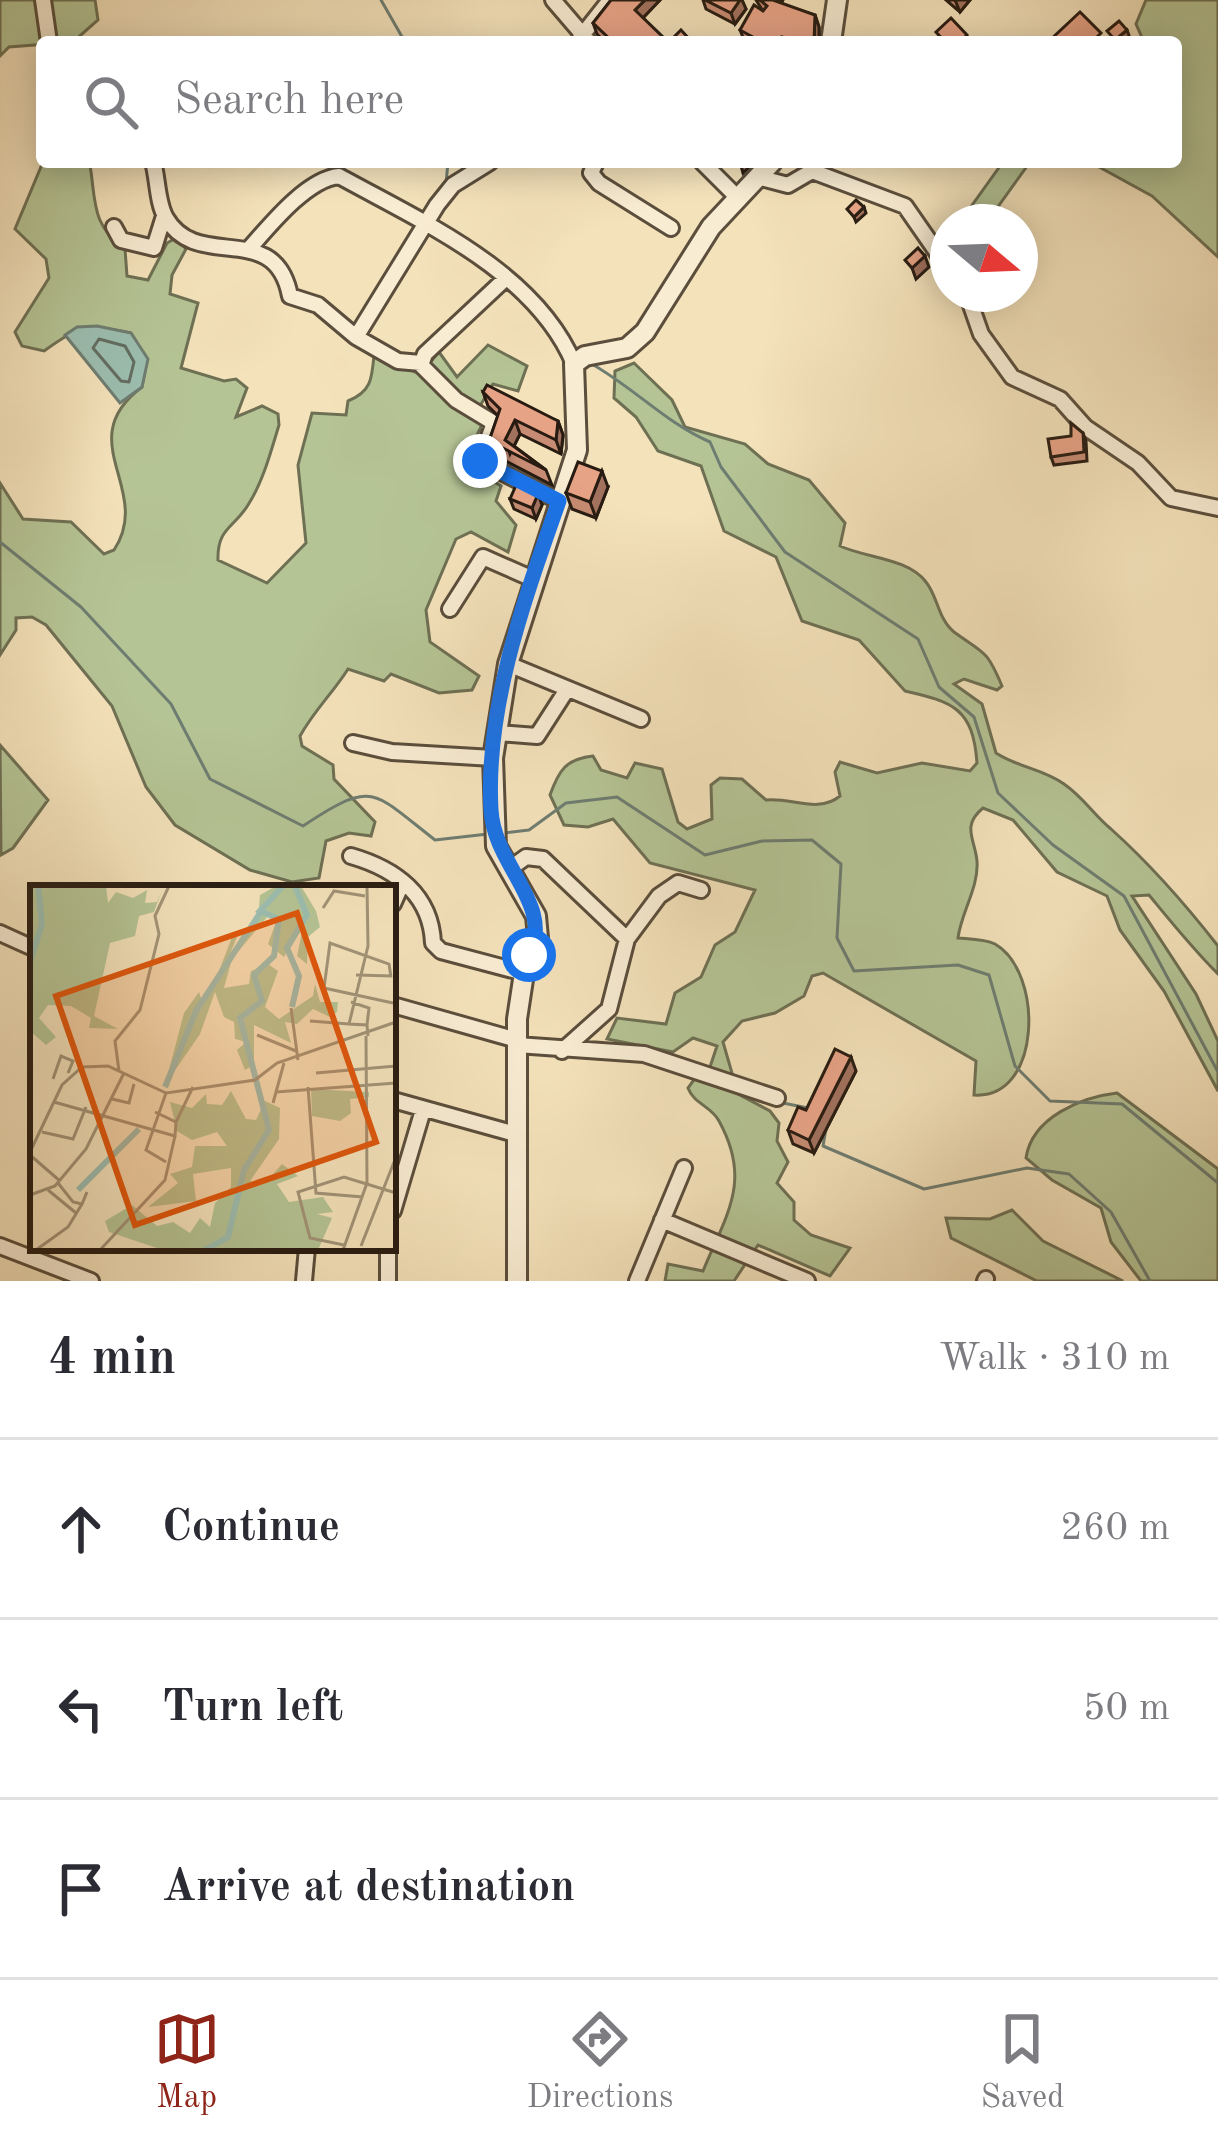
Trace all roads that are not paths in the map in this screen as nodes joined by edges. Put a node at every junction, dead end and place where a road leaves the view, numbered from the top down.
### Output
1 (44, 0) edge
2 (553, 0) edge
3 (610, 0) edge
4 (838, 0) edge
5 (48, 36) edge
6 (580, 36) edge
7 (586, 36) edge
8 (832, 36) edge
9 (155, 168) edge
10 (480, 168) edge
11 (593, 168) edge
12 (708, 168) edge
13 (766, 168) edge
14 (758, 177) junction
15 (737, 197) junction
16 (164, 216) junction
17 (427, 222) junction
18 (113, 227) dead end
19 (670, 228) dead end
20 (930, 243) edge
21 (252, 245) junction
22 (504, 280) junction
23 (973, 312) edge
24 (356, 337) junction
25 (578, 361) junction
26 (421, 363) junction
27 (559, 501) junction
28 (1218, 508) edge
29 (533, 579) junction
30 (450, 609) dead end
31 (508, 664) junction
32 (566, 691) junction
33 (640, 719) dead end
34 (497, 734) junction
35 (353, 743) dead end
36 (493, 758) junction
37 (351, 856) dead end
38 (508, 870) junction
39 (401, 886) junction
40 (701, 890) dead end
41 (396, 897) edge
42 (0, 933) edge
43 (626, 939) junction
44 (30, 946) edge
45 (524, 973) junction
46 (396, 1006) edge
47 (517, 1043) junction
48 (562, 1051) junction
49 (777, 1098) dead end
50 (396, 1101) edge
51 (424, 1110) junction
52 (519, 1135) junction
53 (684, 1168) dead end
54 (396, 1201) edge
55 (662, 1220) junction
56 (0, 1246) edge
57 (307, 1251) edge
58 (91, 1281) edge
59 (304, 1281) edge
60 (517, 1281) edge
61 (637, 1281) edge
62 (807, 1281) edge

1 - 5 street
2 - 6 street
3 - 7 street
4 - 8 street
9 - 16 street
10 - 17 street
11 - 19 street
12 - 15 street
13 - 14 street
14 - 15 street
14 - 20 street
15 - 25 street
16 - 18 street
16 - 21 street
17 - 21 street
17 - 22 street
17 - 24 street
21 - 24 street
22 - 25 street
22 - 26 street
23 - 28 street
24 - 26 street
25 - 27 street
26 - 27 street
27 - 29 street
29 - 30 street
29 - 31 street
31 - 32 street
31 - 34 street
32 - 33 street
32 - 34 street
34 - 36 street
35 - 36 street
36 - 38 street
37 - 39 street
38 - 43 street
38 - 45 street
39 - 41 street
39 - 45 street
40 - 43 street
42 - 44 street
43 - 48 street
45 - 47 street
46 - 47 street
47 - 48 street
47 - 52 street
48 - 49 street
50 - 51 street
51 - 52 street
51 - 54 street
52 - 60 street
53 - 55 street
55 - 61 street
55 - 62 street
56 - 58 street
57 - 59 street

